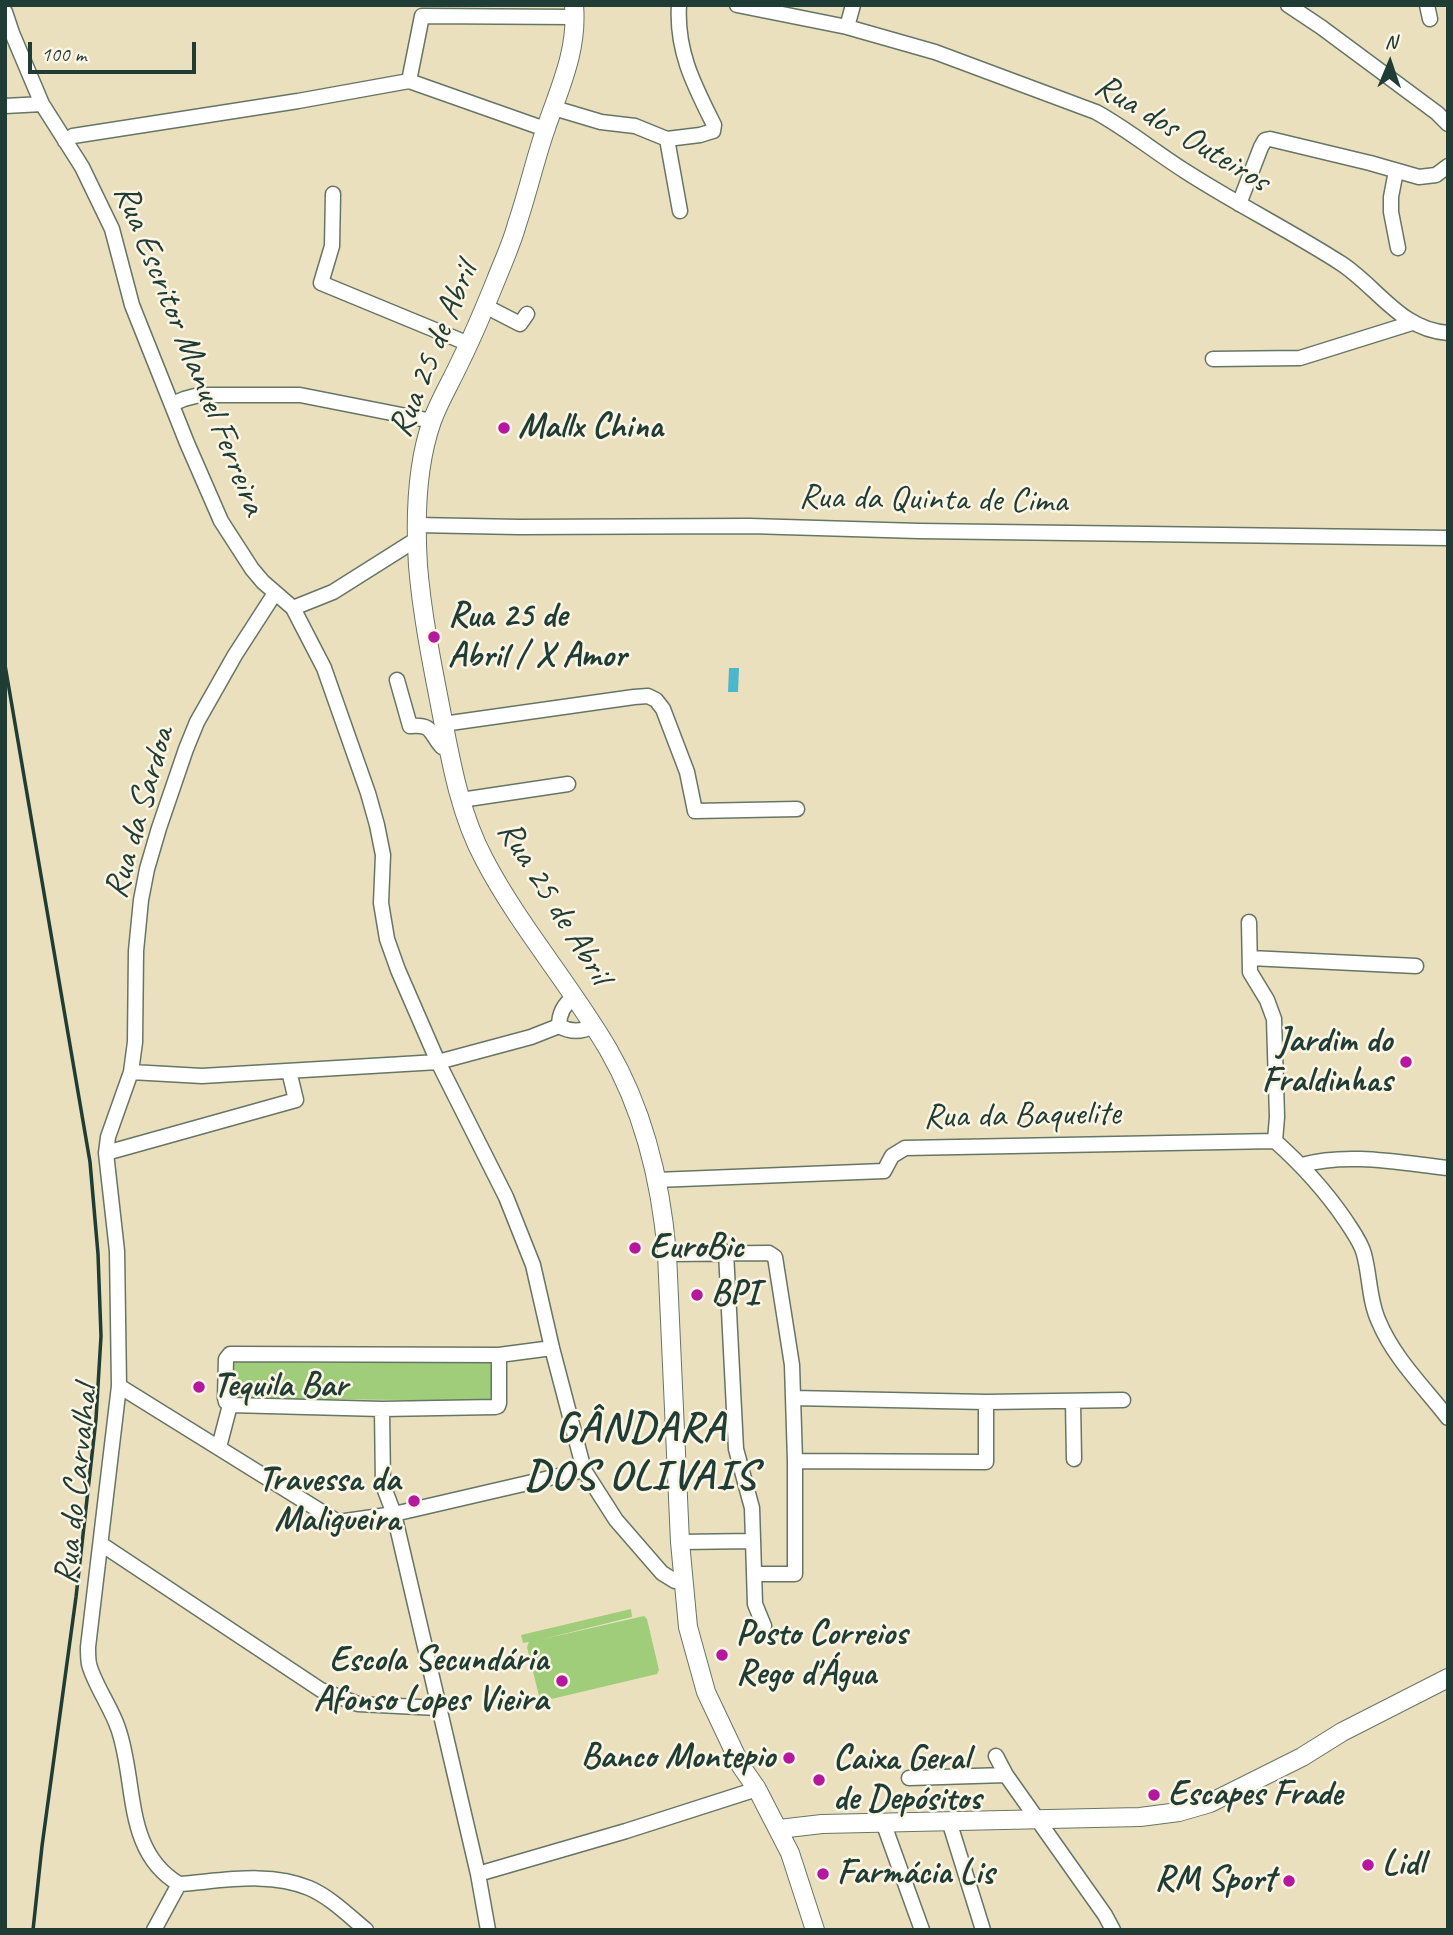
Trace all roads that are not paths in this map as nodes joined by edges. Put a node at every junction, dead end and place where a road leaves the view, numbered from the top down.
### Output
1 (680, 5) edge
2 (737, 5) edge
3 (853, 5) edge
4 (1288, 5) edge
5 (574, 11) edge
6 (5, 12) edge
7 (847, 27) junction
8 (409, 81) junction
9 (43, 104) junction
10 (5, 106) edge
11 (554, 108) junction
12 (1448, 124) edge
13 (545, 129) junction
14 (667, 139) junction
15 (65, 141) junction
16 (1448, 166) edge
17 (1396, 171) junction
18 (334, 194) dead end
19 (1239, 204) junction
20 (680, 211) dead end
21 (1398, 248) dead end
22 (485, 306) junction
23 (527, 314) dead end
24 (1412, 323) junction
25 (1448, 333) edge
26 (469, 344) junction
27 (1213, 359) dead end
28 (172, 404) junction
29 (432, 421) junction
30 (417, 532) junction
31 (1448, 538) edge
32 (275, 593) junction
33 (293, 608) junction
34 (397, 680) dead end
35 (443, 724) junction
36 (449, 748) junction
37 (568, 784) dead end
38 (461, 800) junction
39 (797, 809) dead end
40 (1249, 922) dead end
41 (1250, 958) junction
42 (1416, 966) dead end
43 (574, 997) junction
44 (559, 1026) junction
45 (593, 1026) junction
46 (438, 1062) junction
47 (289, 1071) junction
48 (131, 1072) junction
49 (1275, 1141) junction
50 (106, 1153) junction
51 (1302, 1165) junction
52 (1448, 1168) edge
53 (656, 1180) junction
54 (726, 1252) junction
55 (667, 1254) junction
56 (552, 1348) junction
57 (499, 1355) junction
58 (119, 1386) junction
59 (793, 1398) junction
60 (1123, 1401) dead end
61 (986, 1402) junction
62 (1073, 1402) junction
63 (230, 1405) junction
64 (382, 1409) junction
65 (1448, 1418) edge
66 (219, 1447) junction
67 (1074, 1459) dead end
68 (795, 1461) junction
69 (584, 1470) junction
70 (394, 1514) junction
71 (753, 1541) junction
72 (680, 1542) junction
73 (101, 1544) junction
74 (754, 1574) junction
75 (683, 1581) junction
76 (764, 1626) dead end
77 (1448, 1678) edge
78 (438, 1708) junction
79 (996, 1756) dead end
80 (1006, 1775) junction
81 (909, 1777) dead end
82 (757, 1789) junction
83 (1037, 1819) junction
84 (949, 1821) junction
85 (883, 1822) junction
86 (779, 1829) junction
87 (478, 1874) junction
88 (179, 1884) junction
89 (154, 1930) edge
90 (366, 1930) edge
91 (488, 1930) edge
92 (814, 1930) edge
93 (922, 1930) edge
94 (983, 1930) edge
95 (1113, 1930) edge

1 - 14 street
2 - 7 street, Rua dos Outeiros
3 - 7 street
4 - 12 street
5 - 8 street
5 - 11 main road, Rua 25 de Abril
6 - 9 street, Rua Escritor Manuel Ferreira
7 - 19 street, Rua dos Outeiros
8 - 13 street
8 - 15 street
9 - 10 street
9 - 15 street, Rua Escritor Manuel Ferreira
11 - 13 main road, Rua 25 de Abril
11 - 14 street
13 - 22 main road, Rua 25 de Abril
14 - 20 street
15 - 28 street, Rua Escritor Manuel Ferreira
16 - 17 street
17 - 19 street
17 - 21 street
18 - 26 street
19 - 24 street, Rua dos Outeiros
22 - 23 street
22 - 26 main road, Rua 25 de Abril
24 - 25 street, Rua dos Outeiros
24 - 27 street
26 - 29 main road, Rua 25 de Abril
28 - 29 street
28 - 32 street, Rua Escritor Manuel Ferreira
29 - 30 main road, Rua 25 de Abril
30 - 31 street, Rua da Quinta de Cima
30 - 33 street
30 - 35 main road, Rua 25 de Abril
32 - 33 street, Rua Escritor Manuel Ferreira
32 - 48 street, Rua da Sardoa
33 - 46 street
34 - 36 street
35 - 36 main road, Rua 25 de Abril
35 - 39 street
36 - 38 main road, Rua 25 de Abril
37 - 38 street
38 - 43 main road, Rua 25 de Abril
40 - 41 street
41 - 42 street
41 - 49 street
43 - 44 street
43 - 45 main road, Rua 25 de Abril
44 - 45 street
44 - 46 street
45 - 53 main road, Rua 25 de Abril
46 - 47 street
46 - 56 street
47 - 48 street
47 - 50 street
48 - 50 street, Rua do Carvalhal
49 - 51 street
49 - 53 street, Rua da Baquelite
50 - 58 street, Rua do Carvalhal
51 - 52 street
51 - 65 street
53 - 55 main road, Rua 25 de Abril
54 - 55 street
54 - 59 street
54 - 71 street
55 - 72 main road, Rua 25 de Abril
56 - 57 street
56 - 69 street
57 - 63 street
57 - 64 street
58 - 66 street
58 - 73 street, Rua do Carvalhal
59 - 61 street
59 - 68 street
60 - 62 street
61 - 62 street
61 - 68 street
62 - 67 street
63 - 64 street
63 - 66 street
64 - 70 street
66 - 70 street
68 - 74 street
69 - 70 street
69 - 75 street
70 - 78 street
71 - 72 street
71 - 74 street
72 - 75 main road, Rua 25 de Abril
73 - 78 street
73 - 88 street, Rua do Carvalhal
74 - 76 street
75 - 82 main road, Rua 25 de Abril
77 - 83 main road
78 - 87 street
79 - 80 street
80 - 81 street
80 - 83 street
82 - 86 main road, Rua 25 de Abril
82 - 87 street
83 - 84 main road
83 - 95 street
84 - 85 main road
84 - 94 street
85 - 86 main road
85 - 93 street
86 - 92 main road, Rua 25 de Abril
87 - 91 street
88 - 89 street
88 - 90 street

